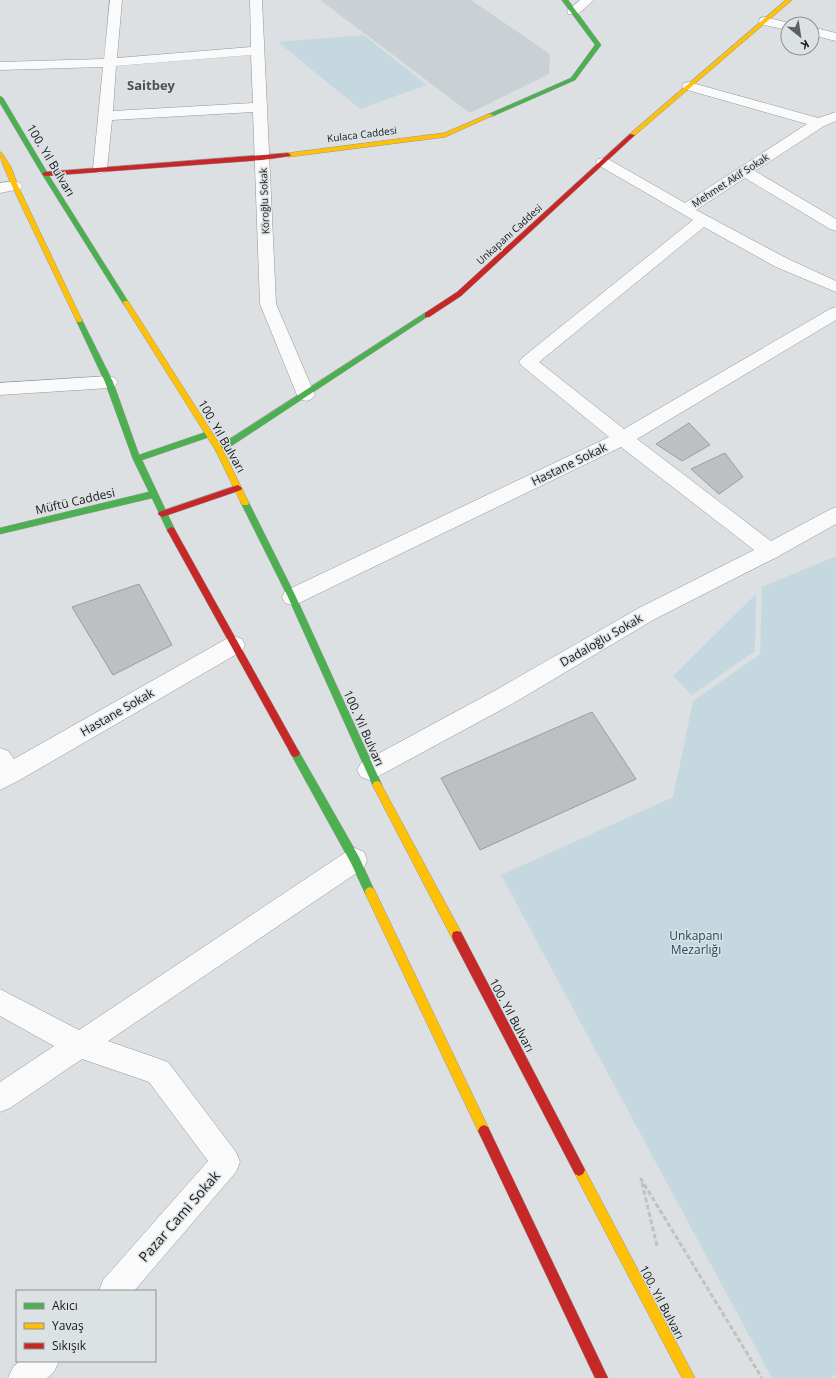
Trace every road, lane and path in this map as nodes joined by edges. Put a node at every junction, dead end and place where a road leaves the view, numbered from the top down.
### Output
1 (116, 0) edge
2 (256, 0) edge
3 (565, 0) edge
4 (588, 0) edge
5 (789, 0) edge
6 (574, 11) junction
7 (765, 21) junction
8 (780, 24) edge
9 (820, 33) edge
10 (836, 37) edge
11 (258, 50) junction
12 (110, 62) junction
13 (0, 66) edge
14 (689, 86) junction
15 (0, 98) edge
16 (260, 106) junction
17 (105, 116) junction
18 (836, 116) edge
19 (819, 123) junction
20 (0, 154) edge
21 (262, 158) junction
22 (603, 162) junction
23 (4, 167) edge
24 (100, 169) junction
25 (744, 171) junction
26 (45, 174) junction
27 (15, 186) junction
28 (0, 188) edge
29 (685, 210) junction
30 (703, 220) junction
31 (836, 226) edge
32 (836, 287) edge
33 (836, 313) edge
34 (109, 382) junction
35 (0, 389) edge
36 (306, 395) junction
37 (208, 434) junction
38 (623, 438) junction
39 (219, 450) junction
40 (137, 459) junction
41 (238, 488) junction
42 (155, 494) junction
43 (162, 514) junction
44 (836, 515) edge
45 (0, 531) edge
46 (770, 552) junction
47 (292, 597) junction
48 (234, 645) junction
49 (3, 770) edge
50 (370, 770) junction
51 (355, 860) junction
52 (0, 1002) edge
53 (80, 1045) junction
54 (0, 1098) edge
55 (658, 1248) dead end
56 (115, 1290) edge
57 (42, 1362) edge
58 (24, 1378) edge
59 (602, 1378) edge
60 (689, 1378) edge
61 (762, 1378) edge

1 - 12 street
2 - 11 street, Köroğlu Sokak
3 - 6 main road, Kulaca Caddesi
4 - 6 street
5 - 7 main road, Unkapanı Caddesi
6 - 21 main road, Kulaca Caddesi
7 - 8 street
7 - 14 main road, Unkapanı Caddesi
9 - 10 street
11 - 12 street
11 - 16 street, Köroğlu Sokak
12 - 13 street
12 - 17 street
14 - 19 street
14 - 22 main road, Unkapanı Caddesi
15 - 26 main road, 100. Yıl Bulvarı
16 - 17 street
16 - 21 street, Köroğlu Sokak
17 - 24 street
18 - 19 street, Mehmet Akif Sokak
19 - 25 street, Mehmet Akif Sokak
20 - 23 main road
21 - 24 main road, Kulaca Caddesi
21 - 36 street, Köroğlu Sokak
22 - 29 street, Mehmet Akif Sokak
22 - 36 main road, Unkapanı Caddesi
23 - 27 main road
24 - 26 main road, Kulaca Caddesi
25 - 29 street, Mehmet Akif Sokak
25 - 31 street
26 - 37 main road, 100. Yıl Bulvarı
27 - 28 street
27 - 34 main road
29 - 30 street
30 - 32 street
30 - 38 street
33 - 38 street, Hastane Sokak
34 - 35 street
34 - 40 main road
36 - 39 main road, Unkapanı Caddesi
37 - 39 main road, 100. Yıl Bulvarı
37 - 40 main road
38 - 46 street
38 - 47 street, Hastane Sokak
39 - 41 main road, 100. Yıl Bulvarı
40 - 42 main road
41 - 43 main road
41 - 47 main road, 100. Yıl Bulvarı
42 - 43 main road
42 - 45 main road, Müftü Caddesi
43 - 48 main road
44 - 46 street, Dadaloğlu Sokak
46 - 50 street, Dadaloğlu Sokak
47 - 50 main road, 100. Yıl Bulvarı
48 - 49 street, Hastane Sokak
48 - 51 main road
50 - 60 main road, 100. Yıl Bulvarı
51 - 53 street
51 - 59 main road
52 - 53 street
53 - 54 street
53 - 56 street, Pazar Cami Sokak
55 - 61 path
57 - 58 street

